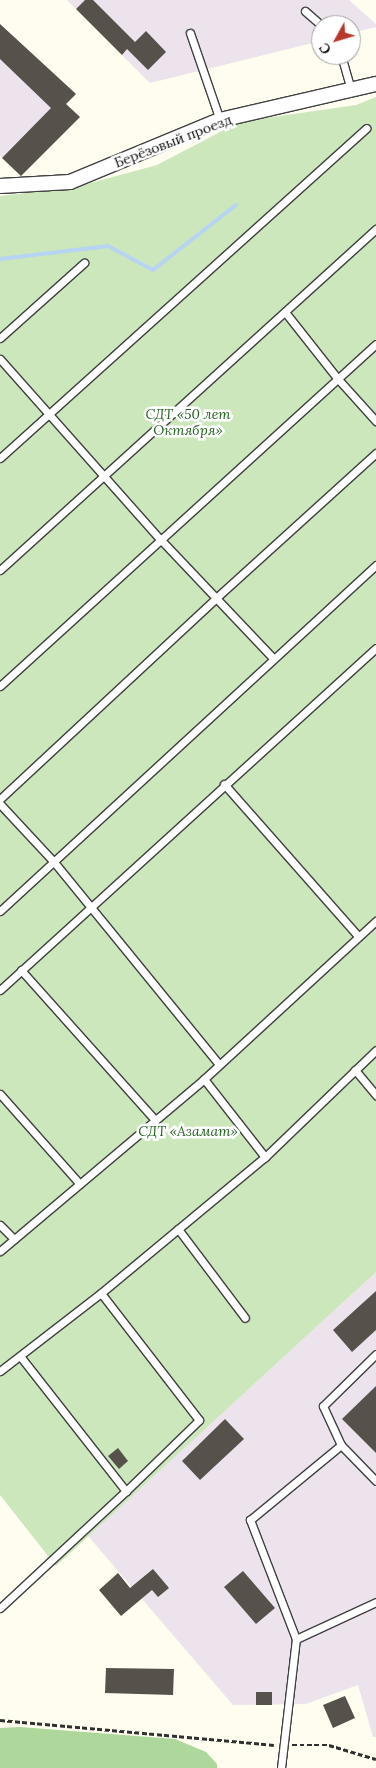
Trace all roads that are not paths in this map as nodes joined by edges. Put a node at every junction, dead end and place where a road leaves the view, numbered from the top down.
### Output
1 (305, 12) dead end
2 (311, 17) edge
3 (190, 33) dead end
4 (344, 65) edge
5 (376, 84) edge
6 (351, 92) junction
7 (220, 120) junction
8 (366, 128) dead end
9 (2, 184) edge
10 (376, 229) edge
11 (84, 263) dead end
12 (285, 312) junction
13 (0, 338) edge
14 (376, 344) edge
15 (0, 359) edge
16 (338, 378) junction
17 (48, 415) junction
18 (376, 421) edge
19 (376, 453) edge
20 (0, 458) edge
21 (105, 476) junction
22 (160, 538) junction
23 (376, 565) edge
24 (0, 570) edge
25 (216, 598) junction
26 (376, 648) edge
27 (273, 658) junction
28 (0, 686) edge
29 (224, 784) junction
30 (0, 799) edge
31 (0, 804) edge
32 (54, 862) junction
33 (90, 908) junction
34 (0, 911) edge
35 (376, 921) edge
36 (358, 936) junction
37 (21, 970) junction
38 (0, 990) edge
39 (376, 1050) edge
40 (219, 1064) junction
41 (355, 1070) junction
42 (204, 1079) junction
43 (0, 1094) edge
44 (376, 1095) edge
45 (155, 1120) junction
46 (265, 1157) junction
47 (80, 1184) junction
48 (0, 1225) edge
49 (178, 1229) junction
50 (14, 1240) junction
51 (0, 1252) edge
52 (101, 1294) junction
53 (245, 1318) dead end
54 (376, 1354) edge
55 (20, 1356) junction
56 (0, 1372) edge
57 (341, 1445) junction
58 (376, 1481) edge
59 (126, 1491) junction
60 (376, 1602) edge
61 (0, 1608) edge
62 (296, 1639) junction
63 (281, 1768) edge

1 - 2 lane
3 - 7 lane
4 - 6 lane
5 - 6 street, Берёзовый проезд
6 - 7 street, Берёзовый проезд
7 - 9 street, Берёзовый проезд
8 - 17 lane
10 - 12 lane
11 - 13 lane
12 - 16 lane
12 - 21 lane
14 - 16 lane
15 - 17 lane
16 - 18 lane
16 - 22 lane
17 - 20 lane
17 - 21 lane
19 - 25 lane
21 - 22 lane
21 - 24 lane
22 - 25 lane
22 - 28 lane
23 - 27 lane
25 - 27 lane
25 - 30 lane
26 - 29 lane
27 - 32 lane
29 - 33 lane
29 - 36 lane
31 - 32 lane
32 - 33 lane
32 - 34 lane
33 - 37 lane
33 - 40 lane
35 - 36 lane
36 - 40 lane
37 - 38 lane
37 - 45 lane
39 - 41 lane
40 - 42 lane
41 - 44 lane
41 - 46 lane
42 - 45 lane
42 - 46 lane
43 - 47 lane
45 - 47 lane
46 - 49 lane
47 - 50 lane
48 - 50 lane
49 - 52 lane
49 - 53 lane
50 - 51 lane
52 - 55 lane
52 - 59 lane
54 - 57 lane
55 - 56 lane
55 - 59 lane
57 - 58 lane
57 - 62 lane
59 - 61 lane
60 - 62 lane
62 - 63 lane

